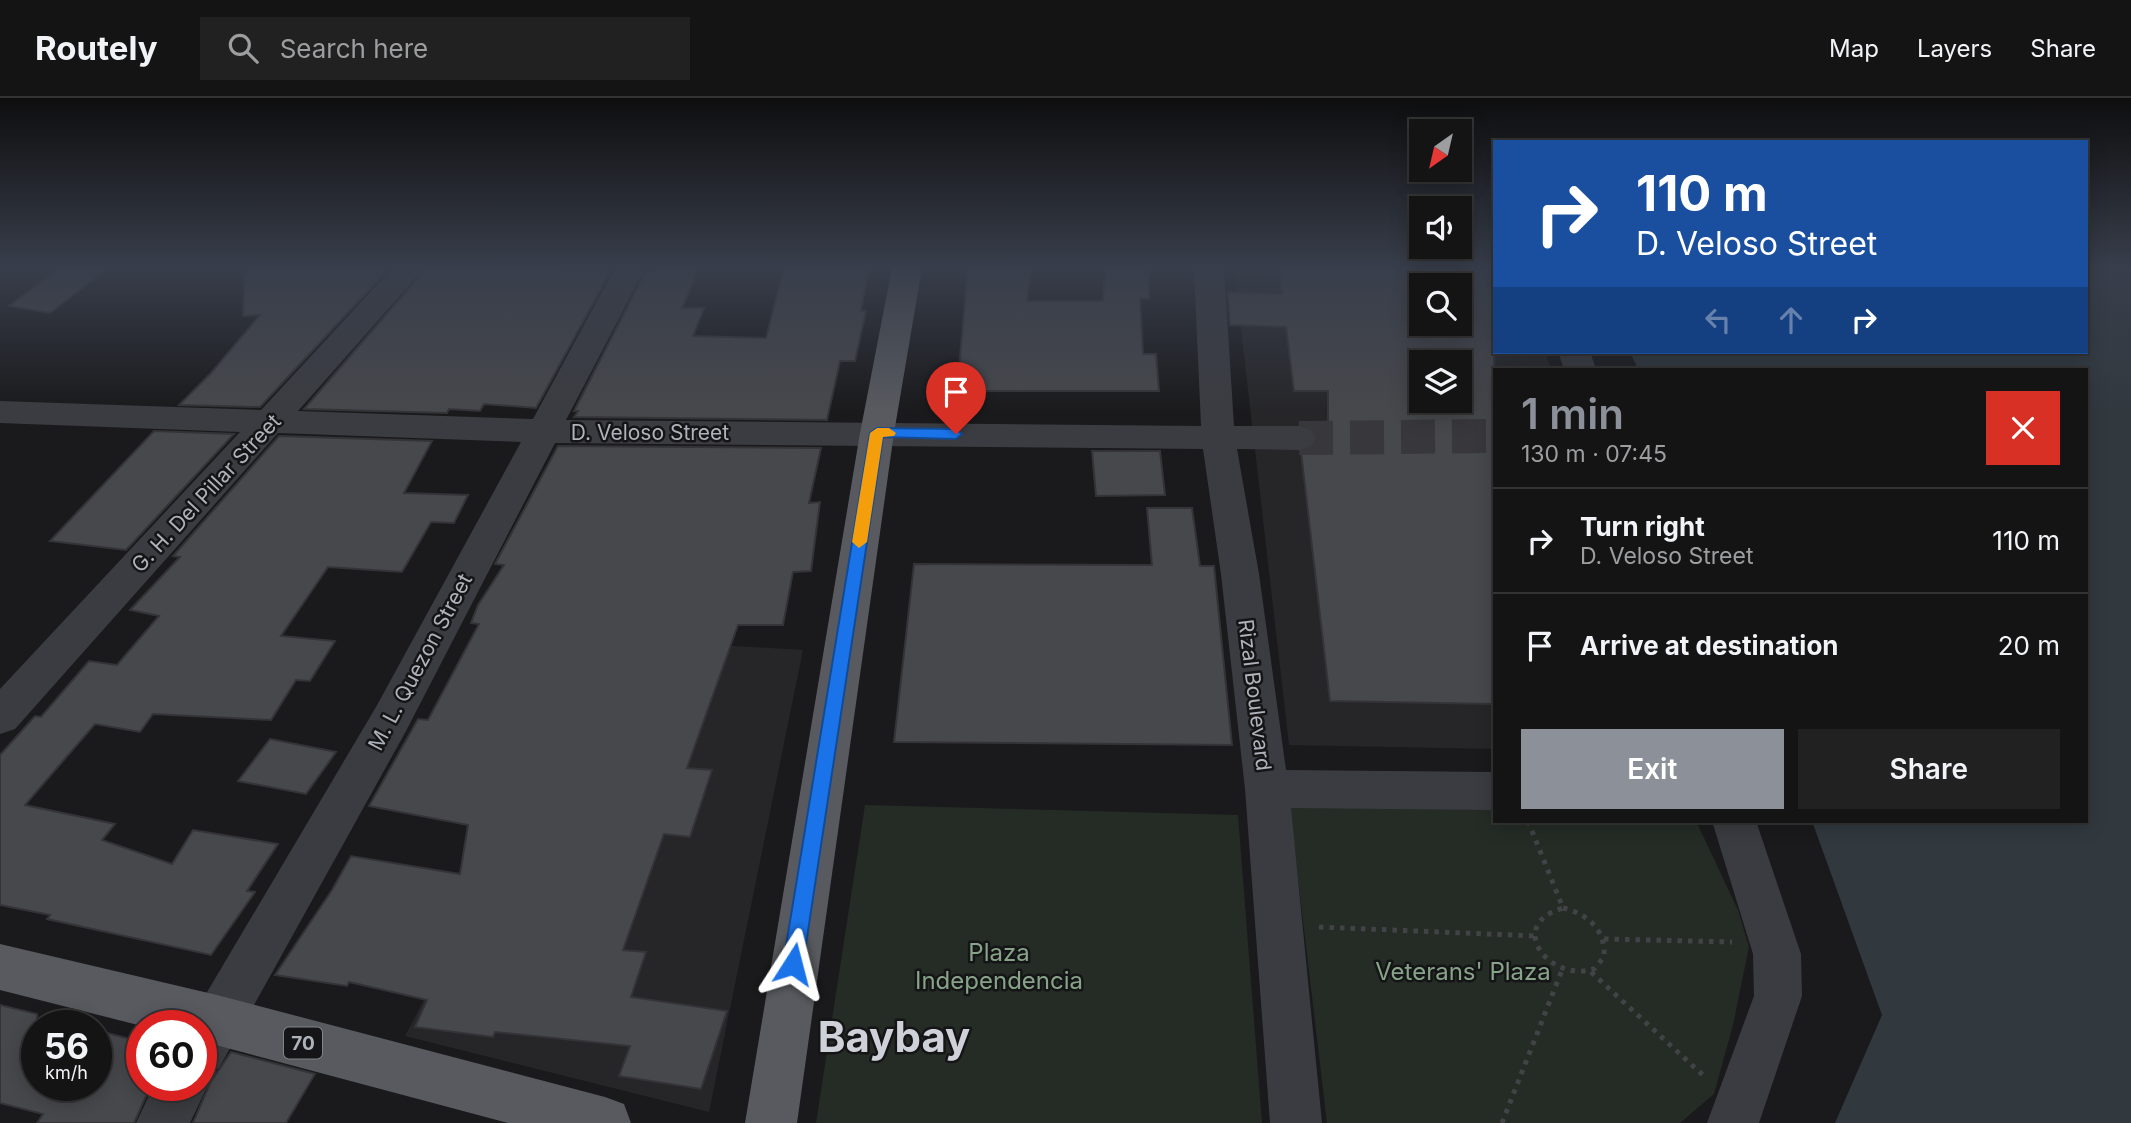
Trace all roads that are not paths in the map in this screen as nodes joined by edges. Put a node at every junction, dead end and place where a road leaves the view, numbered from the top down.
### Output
1 (366, 316) edge
2 (604, 316) edge
3 (898, 316) edge
4 (1212, 316) edge
5 (0, 412) edge
6 (270, 423) junction
7 (543, 431) junction
8 (877, 433) junction
9 (1299, 438) tunnel mouth
10 (1218, 439) junction
11 (0, 717) edge
12 (1267, 789) junction
13 (1493, 790) edge
14 (1735, 823) edge
15 (0, 967) edge
16 (132, 1010) edge
17 (217, 1021) edge
18 (217, 1037) edge
19 (174, 1101) edge
20 (1736, 1116) edge
21 (162, 1123) edge
22 (606, 1123) edge
23 (771, 1123) edge
24 (1296, 1123) edge

1 - 6 street, G. H. Del Pillar Street
2 - 7 street, M. L. Quezon Street
3 - 8 main road
4 - 10 street, Rizal Boulevard
5 - 6 street, D. Veloso Street
6 - 7 street, D. Veloso Street
6 - 11 street, G. H. Del Pillar Street
7 - 8 street, D. Veloso Street
7 - 17 street, M. L. Quezon Street
8 - 10 street, D. Veloso Street
8 - 23 main road
9 - 10 street, D. Veloso Street
10 - 12 street, Rizal Boulevard
12 - 13 street
12 - 24 street, Rizal Boulevard
14 - 20 street
15 - 16 main road, 70
18 - 22 main road, 70
19 - 21 street

